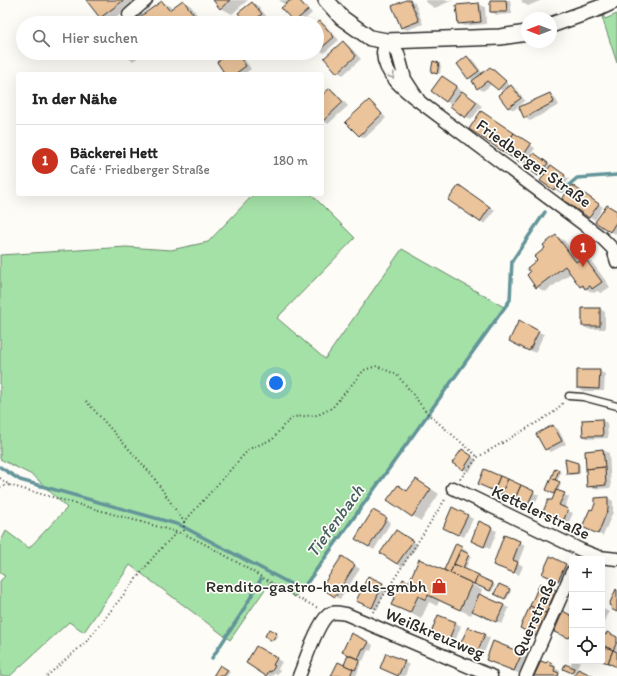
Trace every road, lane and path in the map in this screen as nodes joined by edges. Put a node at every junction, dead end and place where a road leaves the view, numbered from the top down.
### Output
1 (146, 0) edge
2 (326, 0) edge
3 (616, 0) edge
4 (129, 15) dead end
5 (557, 23) edge
6 (521, 33) edge
7 (387, 41) junction
8 (615, 250) edge
9 (617, 262) edge
10 (569, 396) dead end
11 (86, 401) dead end
12 (617, 406) edge
13 (478, 456) dead end
14 (0, 478) edge
15 (9, 485) junction
16 (0, 487) edge
17 (453, 488) dead end
18 (184, 522) junction
19 (177, 532) junction
20 (184, 534) junction
21 (580, 555) edge
22 (617, 559) edge
23 (569, 579) edge
24 (332, 613) junction
25 (47, 676) edge
26 (299, 676) edge
27 (491, 676) edge
28 (526, 676) edge

1 - 4 street
2 - 7 street
3 - 5 street
6 - 7 street
7 - 8 street, Friedberger Straße
8 - 9 street, Friedberger Straße
10 - 12 lane
11 - 18 path
13 - 18 path
14 - 15 path
15 - 16 path
15 - 19 path
17 - 21 street, Kettelerstraße
18 - 20 path
19 - 20 path
19 - 25 path
20 - 24 path
21 - 22 street, Kettelerstraße
23 - 28 street, Querstraße
24 - 26 street
24 - 27 street, Weißkreuzweg

